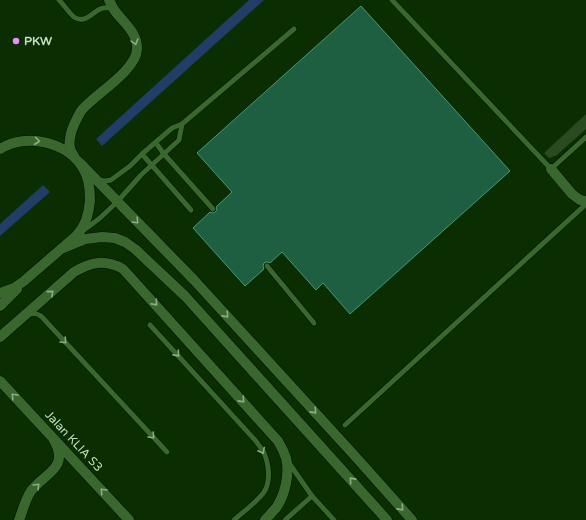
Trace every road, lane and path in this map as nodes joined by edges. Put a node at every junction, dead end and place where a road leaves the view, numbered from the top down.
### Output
1 (59, 0) edge
2 (109, 0) edge
3 (392, 0) edge
4 (114, 10) junction
5 (294, 29) dead end
6 (182, 124) junction
7 (586, 137) edge
8 (156, 143) junction
9 (0, 149) edge
10 (142, 154) junction
11 (164, 154) junction
12 (77, 160) junction
13 (151, 166) junction
14 (551, 170) junction
15 (95, 179) junction
16 (586, 201) edge
17 (117, 202) junction
18 (586, 204) edge
19 (213, 209) dead end
20 (191, 210) dead end
21 (76, 236) junction
22 (63, 248) junction
23 (267, 266) dead end
24 (24, 281) junction
25 (0, 293) edge
26 (0, 306) edge
27 (23, 317) junction
28 (314, 323) dead end
29 (150, 325) dead end
30 (0, 336) edge
31 (0, 381) edge
32 (345, 425) dead end
33 (51, 435) junction
34 (167, 452) dead end
35 (286, 459) junction
36 (312, 496) junction
37 (19, 520) edge
38 (129, 520) edge
39 (234, 520) edge
40 (265, 520) edge
41 (285, 520) edge
42 (334, 520) edge
43 (387, 520) edge
44 (412, 520) edge

1 - 4 lane
2 - 4 street
3 - 14 lane
4 -> 12 street
5 - 6 lane
6 - 8 lane
6 - 11 lane
7 - 14 lane
8 - 10 lane
8 - 11 lane
9 -> 12 street
10 - 13 lane
10 - 15 lane
11 - 13 lane
11 - 19 lane
12 - 15 street
12 - 21 street
13 - 17 lane
13 - 20 lane
14 - 16 street
15 - 17 street
17 - 21 lane
17 -> 44 street
18 - 32 lane
21 - 22 street
22 - 24 street
43 -> 22 street
23 - 28 lane
24 - 25 street
24 - 26 street
27 - 30 street
27 -> 34 lane
27 -> 35 street
29 -> 39 lane
33 -> 31 street, Jalan KLIA S3
37 -> 33 street
38 -> 33 street, Jalan KLIA S3
35 - 36 lane
35 - 40 street
36 - 41 lane
36 - 42 lane

